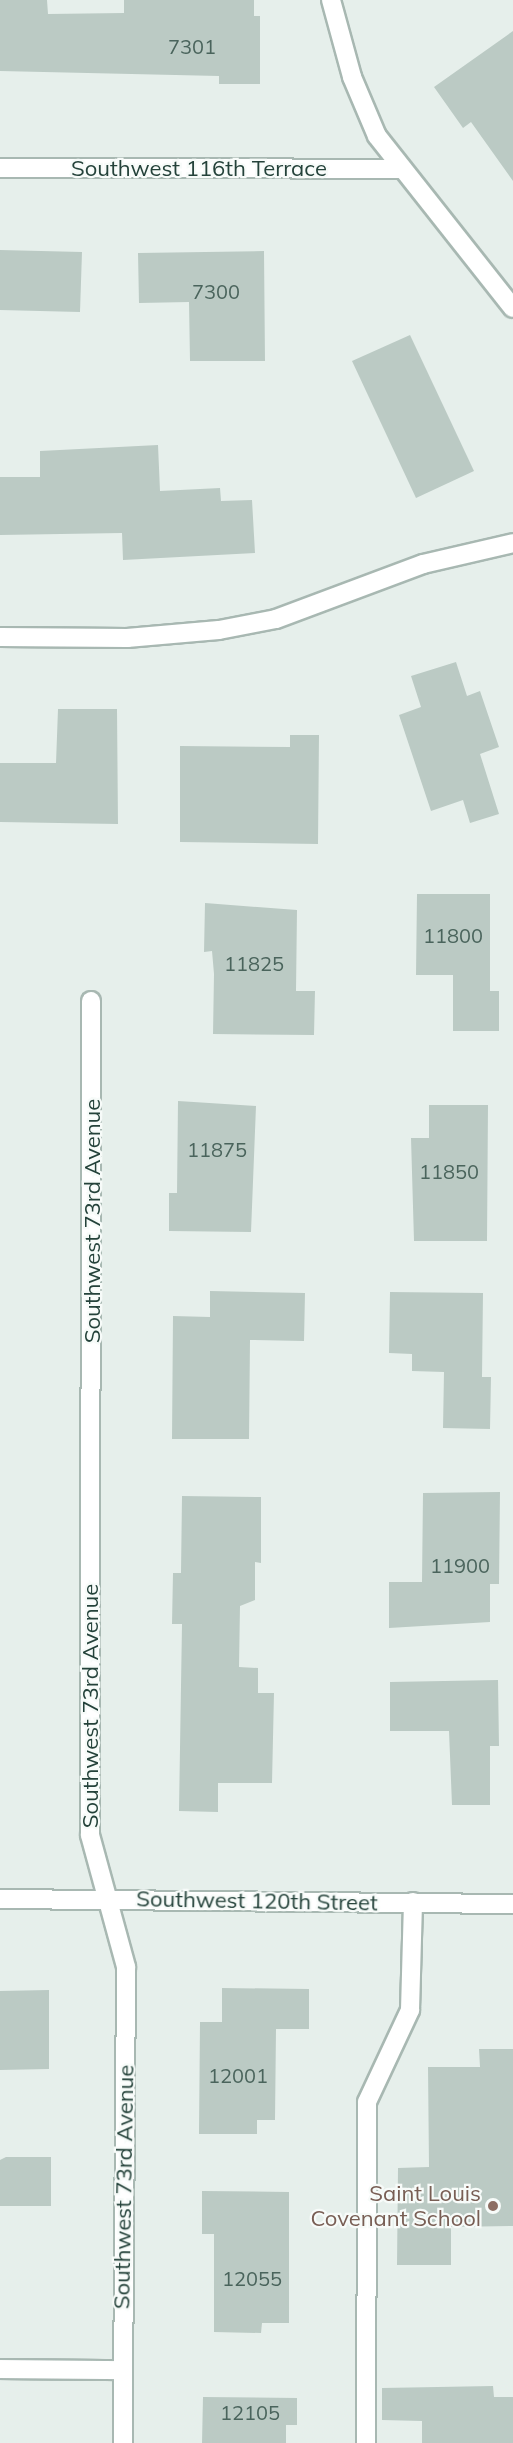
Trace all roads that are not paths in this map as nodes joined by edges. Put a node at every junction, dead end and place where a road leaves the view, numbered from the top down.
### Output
1 (331, 0) edge
2 (0, 168) edge
3 (399, 169) junction
4 (513, 308) edge
5 (513, 543) edge
6 (0, 637) edge
7 (91, 1001) dead end
8 (0, 1899) edge
9 (104, 1900) junction
10 (413, 1902) junction
11 (513, 1904) edge
12 (0, 2369) edge
13 (123, 2370) junction
14 (123, 2443) edge
15 (366, 2443) edge

1 - 3 street
2 - 3 street, Southwest 116th Terrace
3 - 4 street
5 - 6 street
7 - 9 street, Southwest 73rd Avenue
8 - 9 street, Southwest 120th Street
9 - 10 street, Southwest 120th Street
9 - 13 street, Southwest 73rd Avenue
10 - 11 street, Southwest 120th Street
10 - 15 street
12 - 13 street
13 - 14 street, Southwest 73rd Avenue

